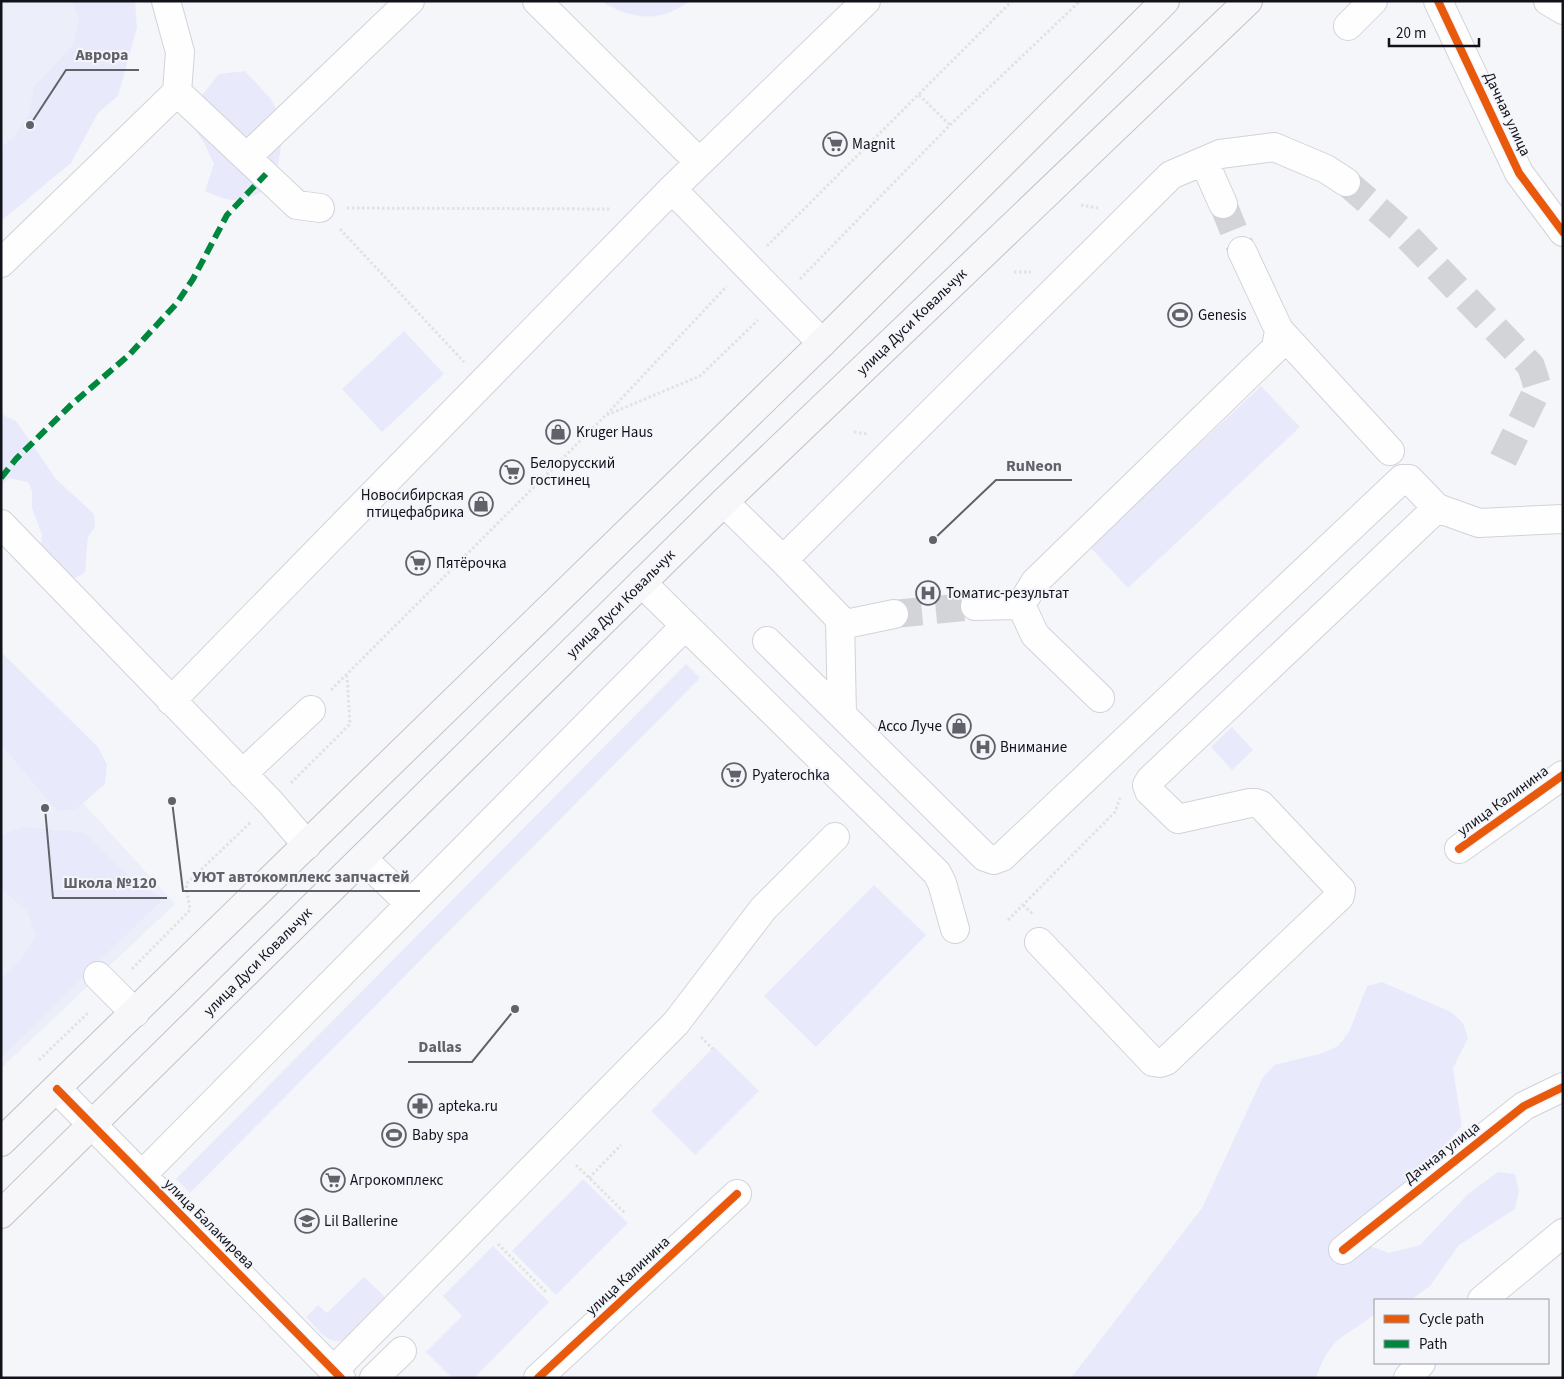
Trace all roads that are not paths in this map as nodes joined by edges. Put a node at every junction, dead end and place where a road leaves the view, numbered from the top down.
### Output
1 (166, 1) edge
2 (410, 1) edge
3 (537, 1) edge
4 (866, 1) edge
5 (1165, 1) edge
6 (1248, 1) edge
7 (1373, 1) edge
8 (1438, 1) edge
9 (1548, 1) edge
10 (1563, 10) edge
11 (1348, 26) dead end
12 (177, 92) junction
13 (247, 157) junction
14 (1204, 161) junction
15 (699, 162) junction
16 (1346, 182) tunnel mouth
17 (672, 189) junction
18 (1223, 204) tunnel mouth
19 (320, 208) road end
20 (1563, 232) edge
21 (1242, 251) tunnel mouth
22 (1, 264) edge
23 (1279, 330) junction
24 (822, 343) junction
25 (1390, 451) dead end
26 (724, 502) junction
27 (1437, 508) junction
28 (1563, 520) edge
29 (1, 524) edge
30 (783, 560) junction
31 (642, 583) junction
32 (1021, 605) junction
33 (975, 606) tunnel mouth
34 (894, 614) tunnel mouth
35 (842, 624) junction
36 (685, 626) junction
37 (767, 641) dead end
38 (1100, 698) dead end
39 (171, 701) junction
40 (311, 710) road end
41 (842, 715) junction
42 (242, 774) junction
43 (1563, 775) edge
44 (835, 837) dead end
45 (307, 845) junction
46 (1460, 849) dead end
47 (363, 858) junction
48 (410, 904) junction
49 (955, 929) dead end
50 (1039, 942) dead end
51 (105, 983) road end
52 (135, 1013) junction
53 (1563, 1086) edge
54 (57, 1089) junction
55 (92, 1125) junction
56 (1, 1142) edge
57 (142, 1175) junction
58 (737, 1194) dead end
59 (1, 1214) edge
60 (1563, 1233) edge
61 (1343, 1250) dead end
62 (1483, 1299) edge
63 (402, 1351) dead end
64 (1420, 1364) edge
65 (337, 1374) edge
66 (374, 1378) edge
67 (538, 1378) edge
68 (1408, 1378) edge

1 - 12 street
2 - 13 street
3 - 15 street
4 - 15 street
5 - 24 main road
6 - 26 main road, улица Дуси Ковальчук
7 - 11 street
8 - 20 street, Дачная улица
9 - 10 street
12 - 13 street
12 - 22 street
13 - 19 street
14 - 16 street
14 - 18 street
14 - 30 street
15 - 17 street
17 - 24 street
17 - 39 street
21 - 23 street
23 - 25 street
23 - 32 street
24 - 45 main road
26 - 30 street
26 - 31 main road, улица Дуси Ковальчук
27 - 28 street
27 - 41 street
27 - 50 street
29 - 39 street
30 - 35 street
31 - 36 street
31 - 47 main road, улица Дуси Ковальчук
32 - 33 street
32 - 38 street
34 - 35 street
35 - 41 street
36 - 48 street
36 - 49 street
37 - 41 street
39 - 42 street
40 - 42 street
42 - 45 street
43 - 46 street, улица Калинина
44 - 65 street
45 - 52 main road
47 - 48 street
47 - 55 main road, улица Дуси Ковальчук
48 - 57 street
51 - 52 street
52 - 54 main road
53 - 61 street, Дачная улица
54 - 55 street, улица Балакирева
54 - 56 main road
55 - 57 street, улица Балакирева
55 - 59 main road, улица Дуси Ковальчук
57 - 65 street, улица Балакирева
58 - 67 street, улица Калинина
60 - 62 street
63 - 66 street
64 - 68 street

